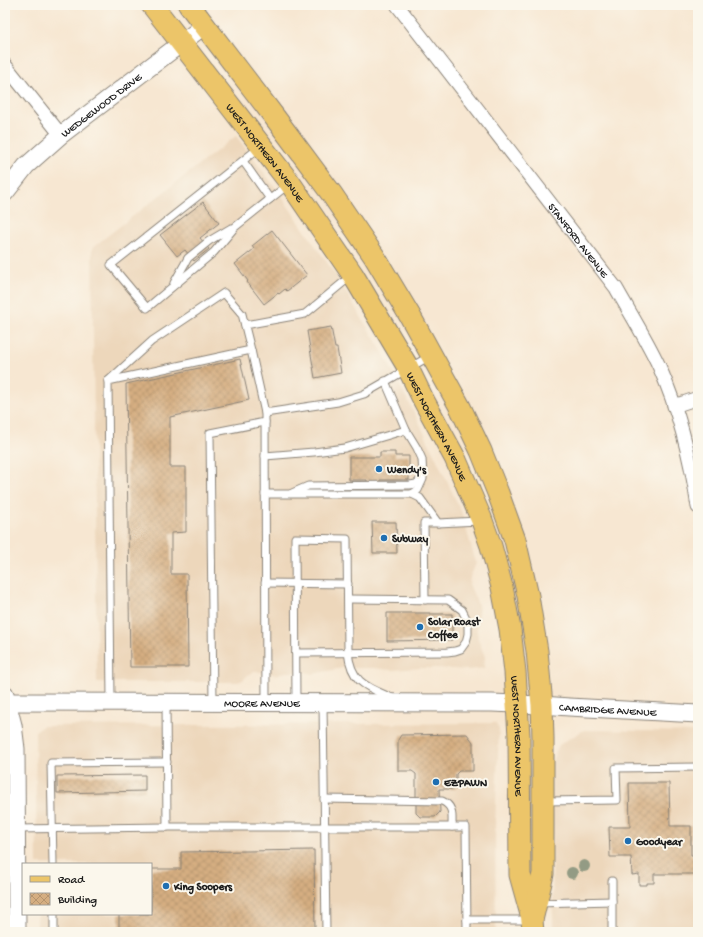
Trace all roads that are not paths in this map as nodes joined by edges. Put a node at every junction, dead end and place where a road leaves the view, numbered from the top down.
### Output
1 (152, 5) edge
2 (189, 5) edge
3 (397, 5) edge
4 (205, 25) junction
5 (181, 43) junction
6 (5, 65) edge
7 (61, 135) junction
8 (261, 146) junction
9 (243, 160) junction
10 (290, 183) junction
11 (5, 193) edge
12 (270, 199) junction
13 (235, 227) junction
14 (353, 275) junction
15 (172, 287) junction
16 (245, 325) junction
17 (251, 350) junction
18 (432, 355) junction
19 (408, 368) junction
20 (108, 381) junction
21 (385, 381) junction
22 (698, 398) edge
23 (674, 406) junction
24 (265, 413) junction
25 (265, 422) junction
26 (406, 430) junction
27 (265, 456) junction
28 (423, 478) junction
29 (265, 494) junction
30 (288, 494) junction
31 (412, 494) junction
32 (698, 507) edge
33 (483, 521) junction
34 (438, 523) junction
35 (265, 583) junction
36 (295, 583) junction
37 (348, 584) junction
38 (348, 599) junction
39 (425, 600) junction
40 (348, 652) junction
41 (296, 653) junction
42 (6, 698) edge
43 (111, 702) junction
44 (166, 703) junction
45 (213, 703) junction
46 (266, 703) junction
47 (296, 703) junction
48 (323, 703) junction
49 (403, 703) junction
50 (517, 704) junction
51 (542, 704) junction
52 (698, 714) edge
53 (167, 762) junction
54 (698, 767) edge
55 (324, 799) junction
56 (543, 801) junction
57 (452, 827) junction
58 (52, 828) junction
59 (167, 828) junction
60 (324, 828) junction
61 (16, 829) junction
62 (53, 863) edge
63 (612, 881) dead end
64 (612, 901) junction
65 (54, 915) edge
66 (534, 918) edge
67 (467, 920) junction
68 (17, 932) edge
69 (54, 932) edge
70 (326, 932) edge
71 (467, 932) edge
72 (612, 932) edge

1 - 5 main road, WEST NORTHERN AVENUE
2 - 4 main road
3 - 23 street, STANFORD AVENUE
4 - 5 street, WEDGEWOOD DRIVE
4 - 18 main road
5 - 7 street, WEDGEWOOD DRIVE
5 - 8 main road, WEST NORTHERN AVENUE
6 - 7 street
7 - 11 street, WEDGEWOOD DRIVE
8 - 9 lane
8 - 10 main road, WEST NORTHERN AVENUE
9 - 12 lane
9 - 15 lane
10 - 12 lane
10 - 14 main road, WEST NORTHERN AVENUE
12 - 13 lane
13 - 15 lane
13 - 15 lane
14 - 16 lane
14 - 19 main road, WEST NORTHERN AVENUE
16 - 17 lane
16 - 20 lane
17 - 20 lane
17 - 24 lane
18 - 19 lane
18 - 51 main road
19 - 21 lane
19 - 33 main road, WEST NORTHERN AVENUE
20 - 43 lane
21 - 24 lane
21 - 26 lane
22 - 23 street
23 - 32 street, STANFORD AVENUE
24 - 25 lane
25 - 27 lane
25 - 45 lane
26 - 27 lane
26 - 28 lane
27 - 29 lane
28 - 30 lane
28 - 31 lane
29 - 30 lane
29 - 35 lane
30 - 31 lane
31 - 34 lane
33 - 34 lane
33 - 50 main road, WEST NORTHERN AVENUE
34 - 39 lane
35 - 36 lane
35 - 46 lane
36 - 37 lane
36 - 37 lane
36 - 41 lane
37 - 38 lane
38 - 39 lane
38 - 40 lane
39 - 40 lane
40 - 41 lane
40 - 49 lane
41 - 47 lane
42 - 43 street, MOORE AVENUE
42 - 61 street
43 - 44 street, MOORE AVENUE
44 - 45 street, MOORE AVENUE
44 - 53 lane
45 - 46 street, MOORE AVENUE
46 - 47 street, MOORE AVENUE
47 - 48 street, MOORE AVENUE
48 - 49 street, MOORE AVENUE
48 - 55 lane
49 - 50 street, MOORE AVENUE
50 - 51 street, CAMBRIDGE AVENUE
50 - 66 main road, WEST NORTHERN AVENUE
51 - 52 street, CAMBRIDGE AVENUE
51 - 56 main road
53 - 58 lane
53 - 59 lane
54 - 56 lane
55 - 57 lane
55 - 60 lane
56 - 66 main road
57 - 60 lane
57 - 67 lane
58 - 59 lane
58 - 61 lane
58 - 62 lane
59 - 60 lane
60 - 70 lane
61 - 68 street
63 - 64 lane
64 - 66 lane
64 - 72 lane
65 - 69 lane
66 - 67 lane
67 - 71 lane

